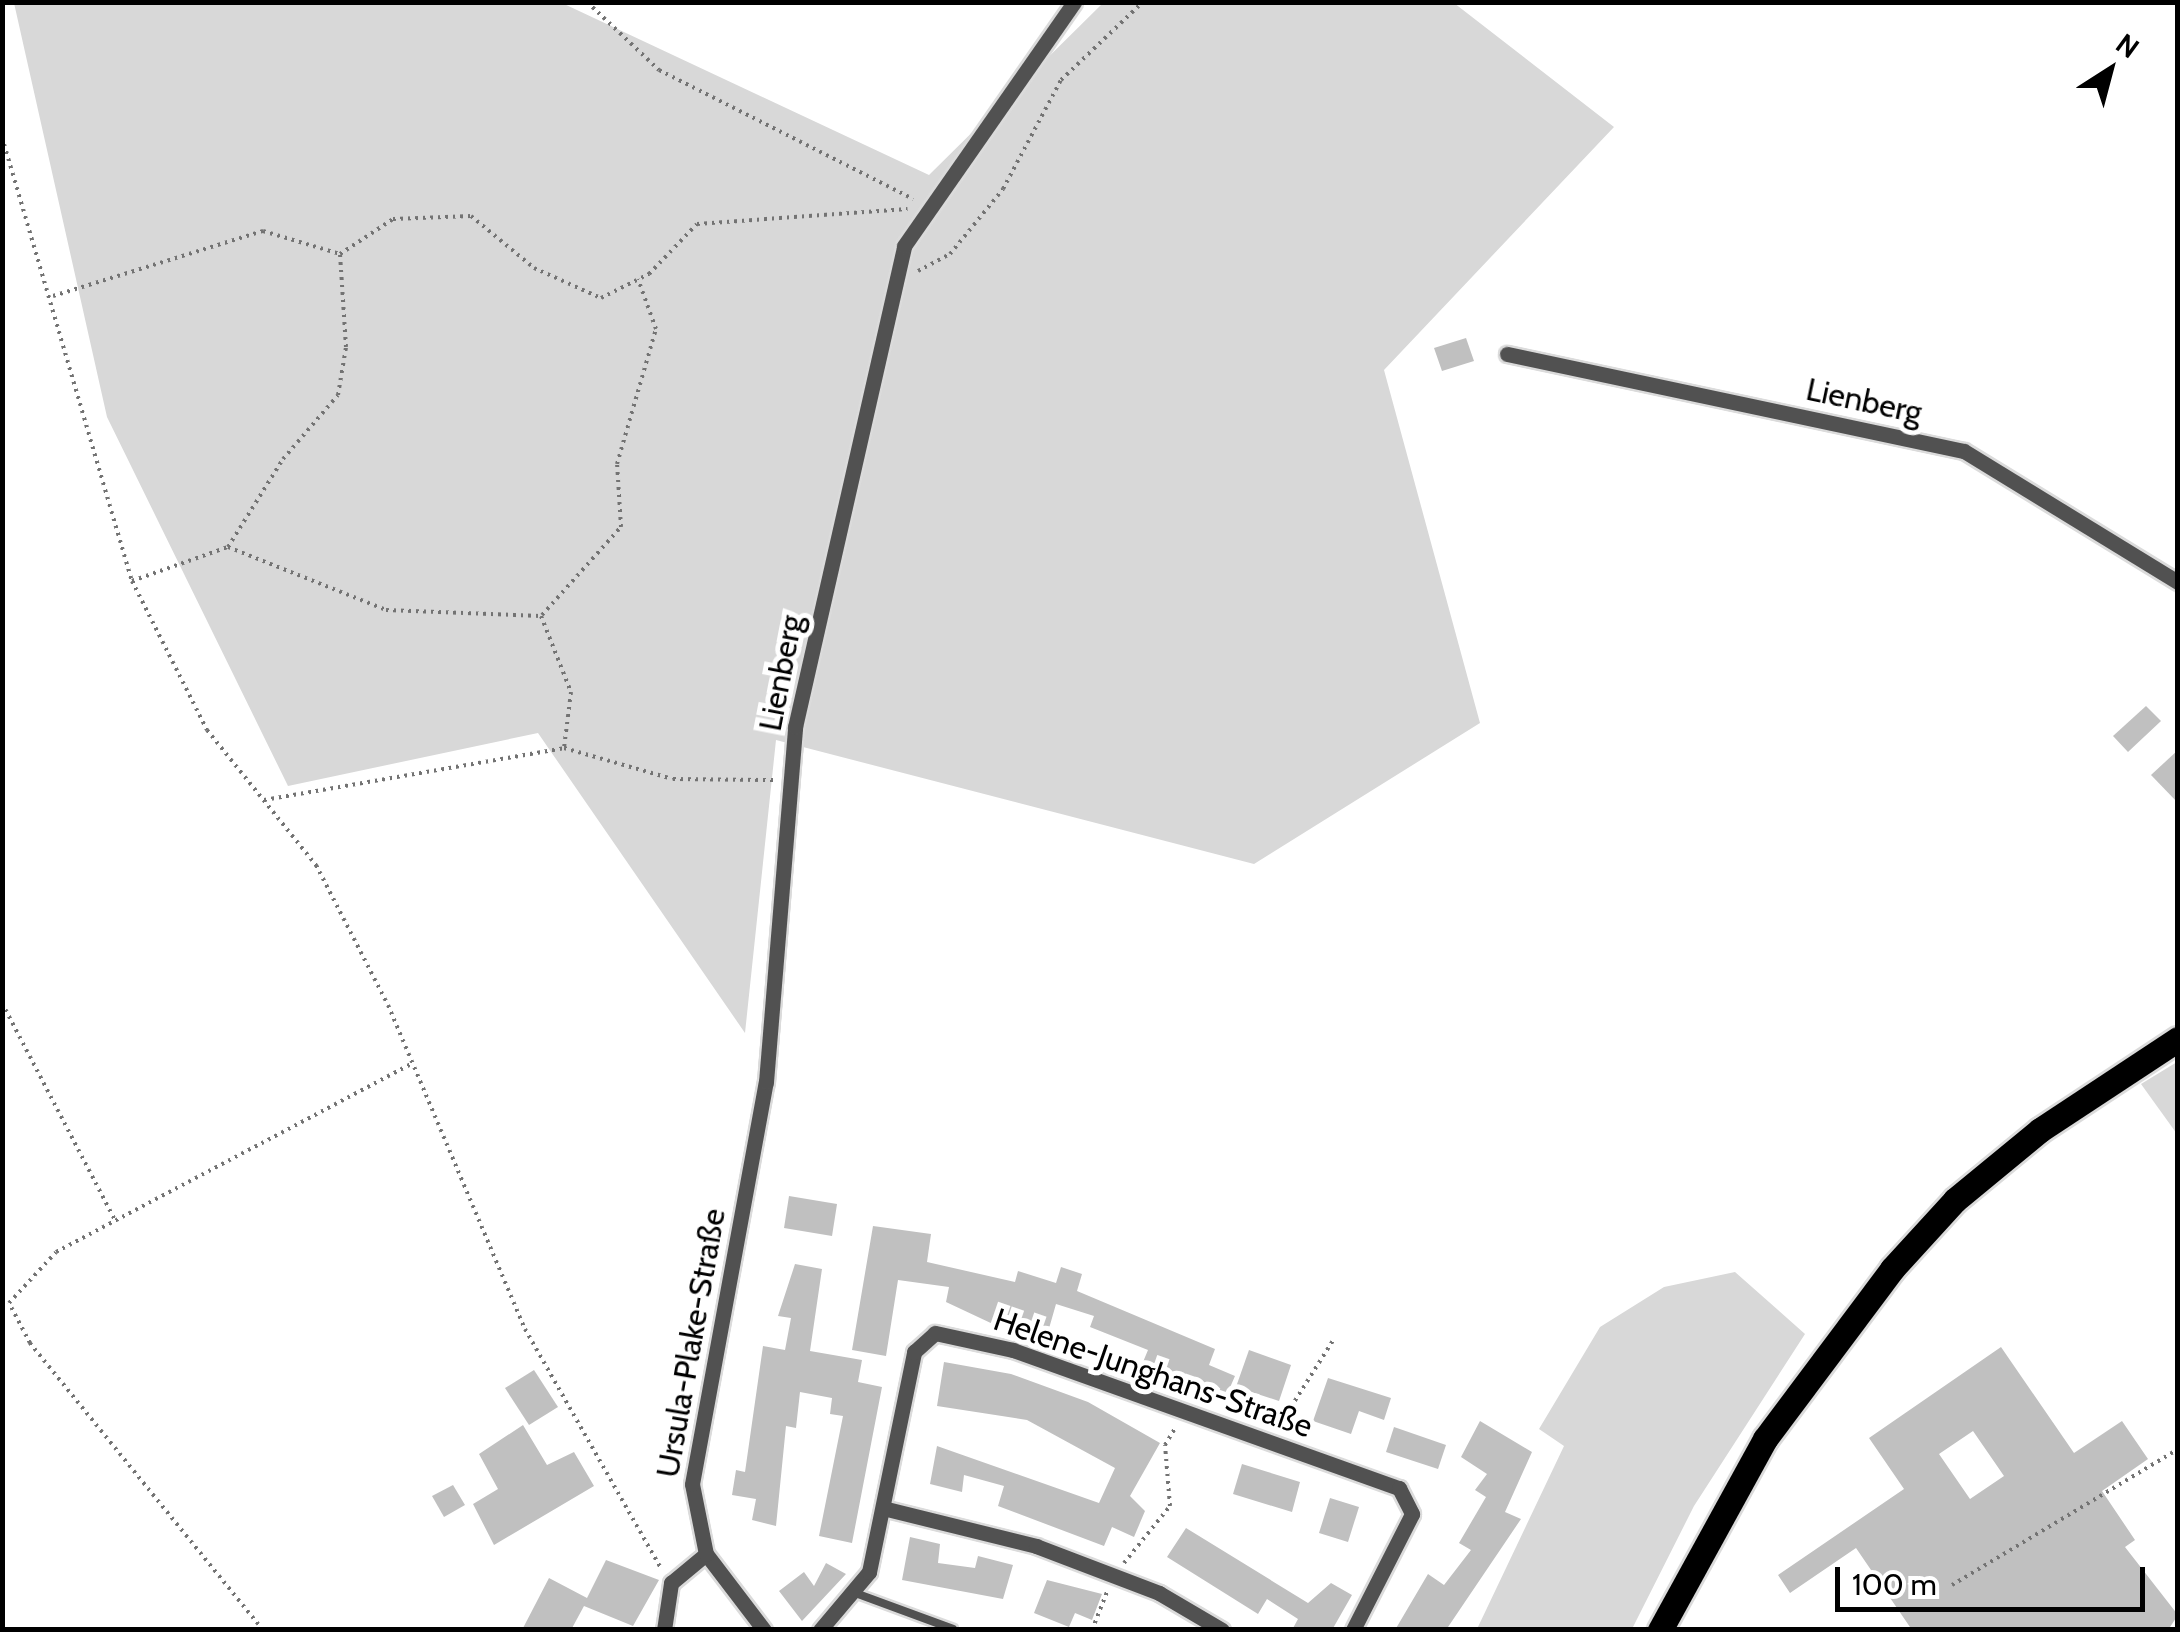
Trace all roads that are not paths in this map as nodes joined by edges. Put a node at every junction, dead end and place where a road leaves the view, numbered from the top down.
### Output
1 (1074, 2) edge
2 (1507, 354) dead end
3 (2178, 582) edge
4 (2178, 1039) edge
5 (749, 1164) joint
6 (883, 1508) junction
7 (706, 1554) junction
8 (858, 1594) junction
9 (953, 1629) edge
10 (664, 1630) edge
11 (764, 1630) edge
12 (820, 1630) edge
13 (1222, 1630) edge
14 (1353, 1630) edge
15 (1660, 1630) edge

1 - 5 street, Lienberg
2 - 3 street, Lienberg
4 - 15 main road
5 - 7 street, Ursula-Plake-Straße
6 - 8 street, Helene-Junghans-Straße
6 - 13 street
6 - 14 street, Helene-Junghans-Straße
7 - 10 street
7 - 11 street, Ursula-Plake-Straße
8 - 9 lane
8 - 12 street

